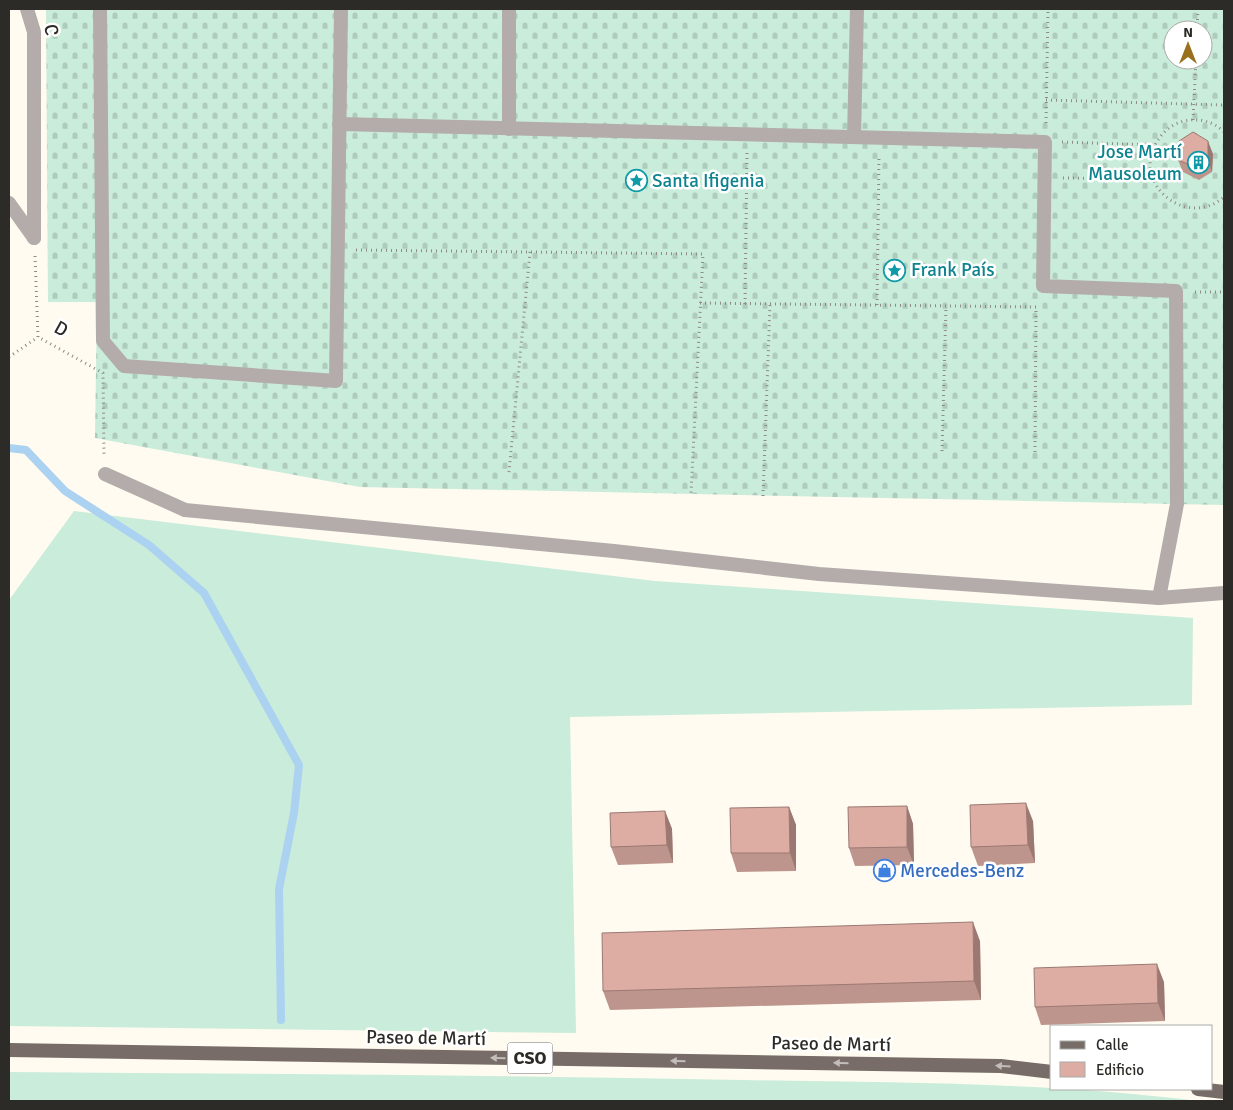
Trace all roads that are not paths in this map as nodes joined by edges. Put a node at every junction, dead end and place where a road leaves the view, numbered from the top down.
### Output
1 (27, 9) edge
2 (100, 9) edge
3 (341, 9) edge
4 (509, 9) edge
5 (857, 9) edge
6 (339, 124) junction
7 (509, 129) junction
8 (854, 137) junction
9 (9, 203) edge
10 (105, 474) road end
11 (1224, 593) edge
12 (1159, 598) junction
13 (9, 1050) edge
14 (1050, 1072) edge
15 (1207, 1090) edge
16 (1224, 1092) edge

1 - 9 street, C
2 - 6 street
3 - 6 street
4 - 7 street
5 - 8 street
6 - 7 street
7 - 8 street
8 - 12 street
10 - 12 street
11 - 12 street
14 -> 13 main road, Paseo de Martí / CSO
15 - 16 main road

